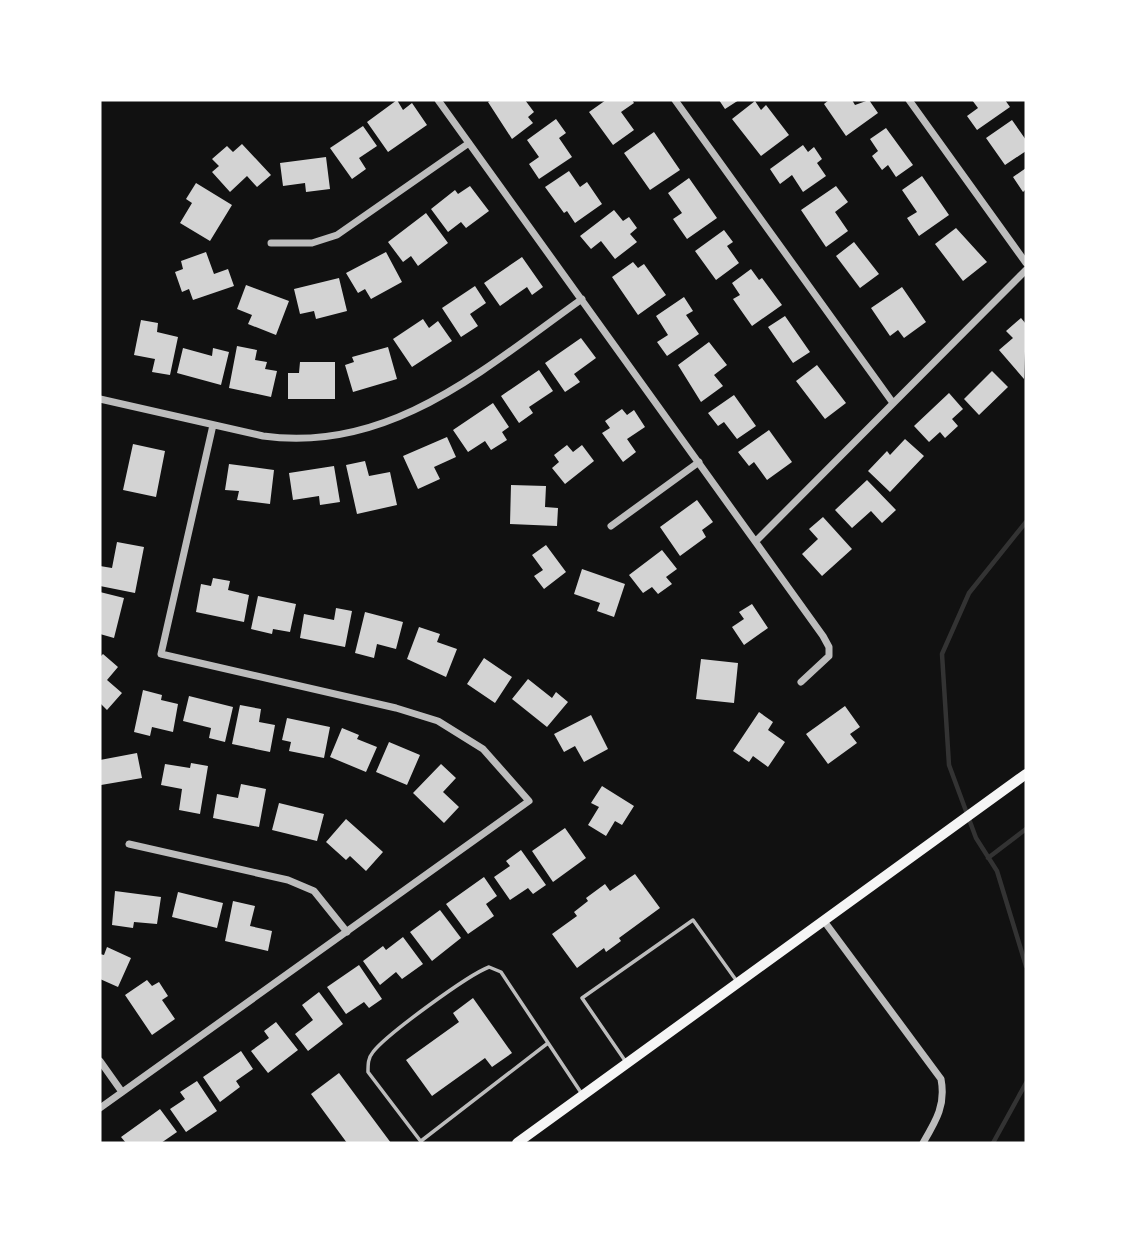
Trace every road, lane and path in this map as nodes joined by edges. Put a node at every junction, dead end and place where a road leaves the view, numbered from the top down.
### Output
1 (438, 100) edge
2 (675, 100) edge
3 (909, 100) edge
4 (469, 143) junction
5 (271, 243) dead end
6 (1026, 263) edge
7 (1026, 270) edge
8 (582, 299) junction
9 (100, 399) edge
10 (892, 403) junction
11 (213, 425) junction
12 (699, 462) junction
13 (611, 526) dead end
14 (756, 541) junction
15 (801, 682) dead end
16 (1026, 774) edge
17 (129, 844) dead end
18 (824, 921) junction
19 (347, 932) junction
20 (738, 983) junction
21 (548, 1043) junction
22 (100, 1062) edge
23 (627, 1063) junction
24 (122, 1092) junction
25 (583, 1095) junction
26 (100, 1108) edge
27 (422, 1142) edge
28 (517, 1143) edge
29 (923, 1143) edge

1 - 4 street
2 - 10 street
3 - 6 street
4 - 5 street
4 - 8 street
7 - 10 street
8 - 11 street
8 - 12 street
9 - 11 street
10 - 14 street
11 - 19 street
12 - 13 street
12 - 14 street
14 - 15 street
16 - 18 main road
17 - 19 street
18 - 20 main road
18 - 29 street
19 - 24 street
20 - 23 main road
20 - 23 lane
21 - 25 lane
21 - 27 lane
21 - 27 lane
22 - 24 street
23 - 25 main road
24 - 26 street
25 - 28 main road

